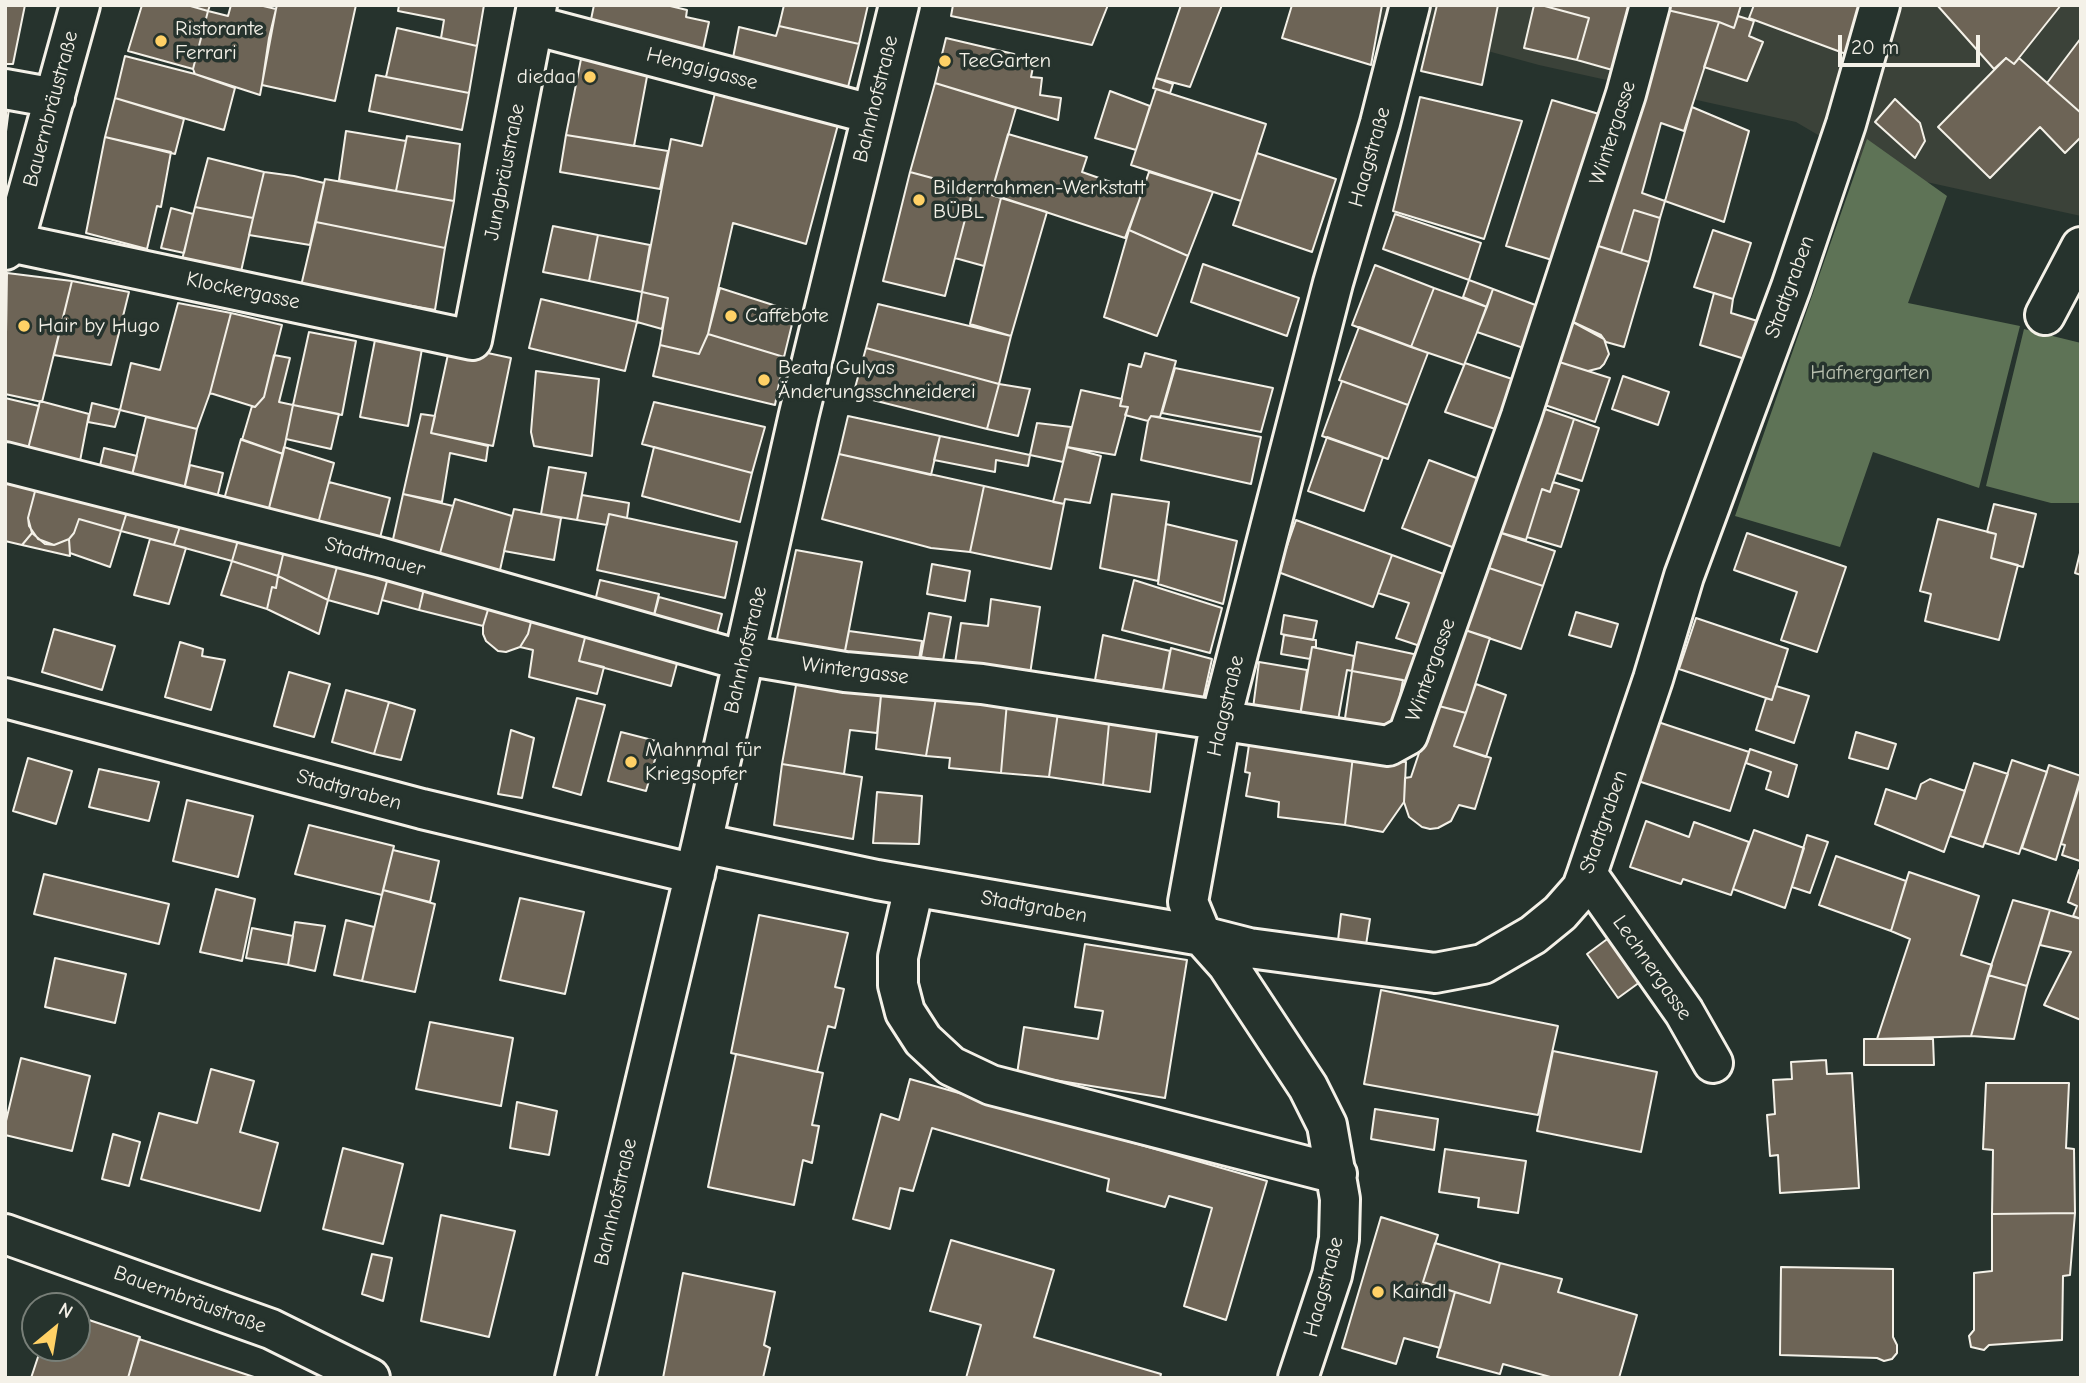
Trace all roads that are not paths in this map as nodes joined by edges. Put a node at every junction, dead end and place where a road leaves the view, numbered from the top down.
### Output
1 (79, 5) edge
2 (899, 5) edge
3 (1410, 5) edge
4 (1650, 5) edge
5 (1880, 5) edge
6 (535, 15) edge
7 (5, 89) edge
8 (55, 98) junction
9 (871, 114) junction
10 (10, 246) edge
11 (2081, 247) edge
12 (2045, 315) dead end
13 (472, 340) joint
14 (5, 462) edge
15 (744, 658) junction
16 (5, 698) edge
17 (1221, 719) junction
18 (699, 858) junction
19 (1587, 874) junction
20 (914, 887) junction
21 (1202, 936) junction
22 (1713, 1063) dead end
23 (1337, 1174) junction
24 (5, 1234) edge
25 (370, 1378) edge
26 (575, 1378) edge
27 (1298, 1378) edge

1 - 8 street, Bauernbräustraße
2 - 9 street, Bahnhofstraße
3 - 17 street, Haagstraße
4 - 17 street, Wintergasse
5 - 19 street, Stadtgraben
6 - 9 street, Henggigasse
6 - 13 street, Jungbräustraße
7 - 8 street
8 - 10 street, Bauernbräustraße
9 - 15 street, Bahnhofstraße
10 - 13 street, Klockergasse
11 - 12 street
14 - 15 street, Stadtmauer
15 - 17 street, Wintergasse
15 - 18 street, Bahnhofstraße
16 - 18 street, Stadtgraben
17 - 21 street, Haagstraße
18 - 20 street, Stadtgraben
18 - 26 street, Bahnhofstraße
19 - 21 street, Stadtgraben
19 - 22 street, Lechnergasse
20 - 21 street, Stadtgraben
20 - 23 street
21 - 23 street, Haagstraße
23 - 27 street, Haagstraße
24 - 25 street, Bauernbräustraße

